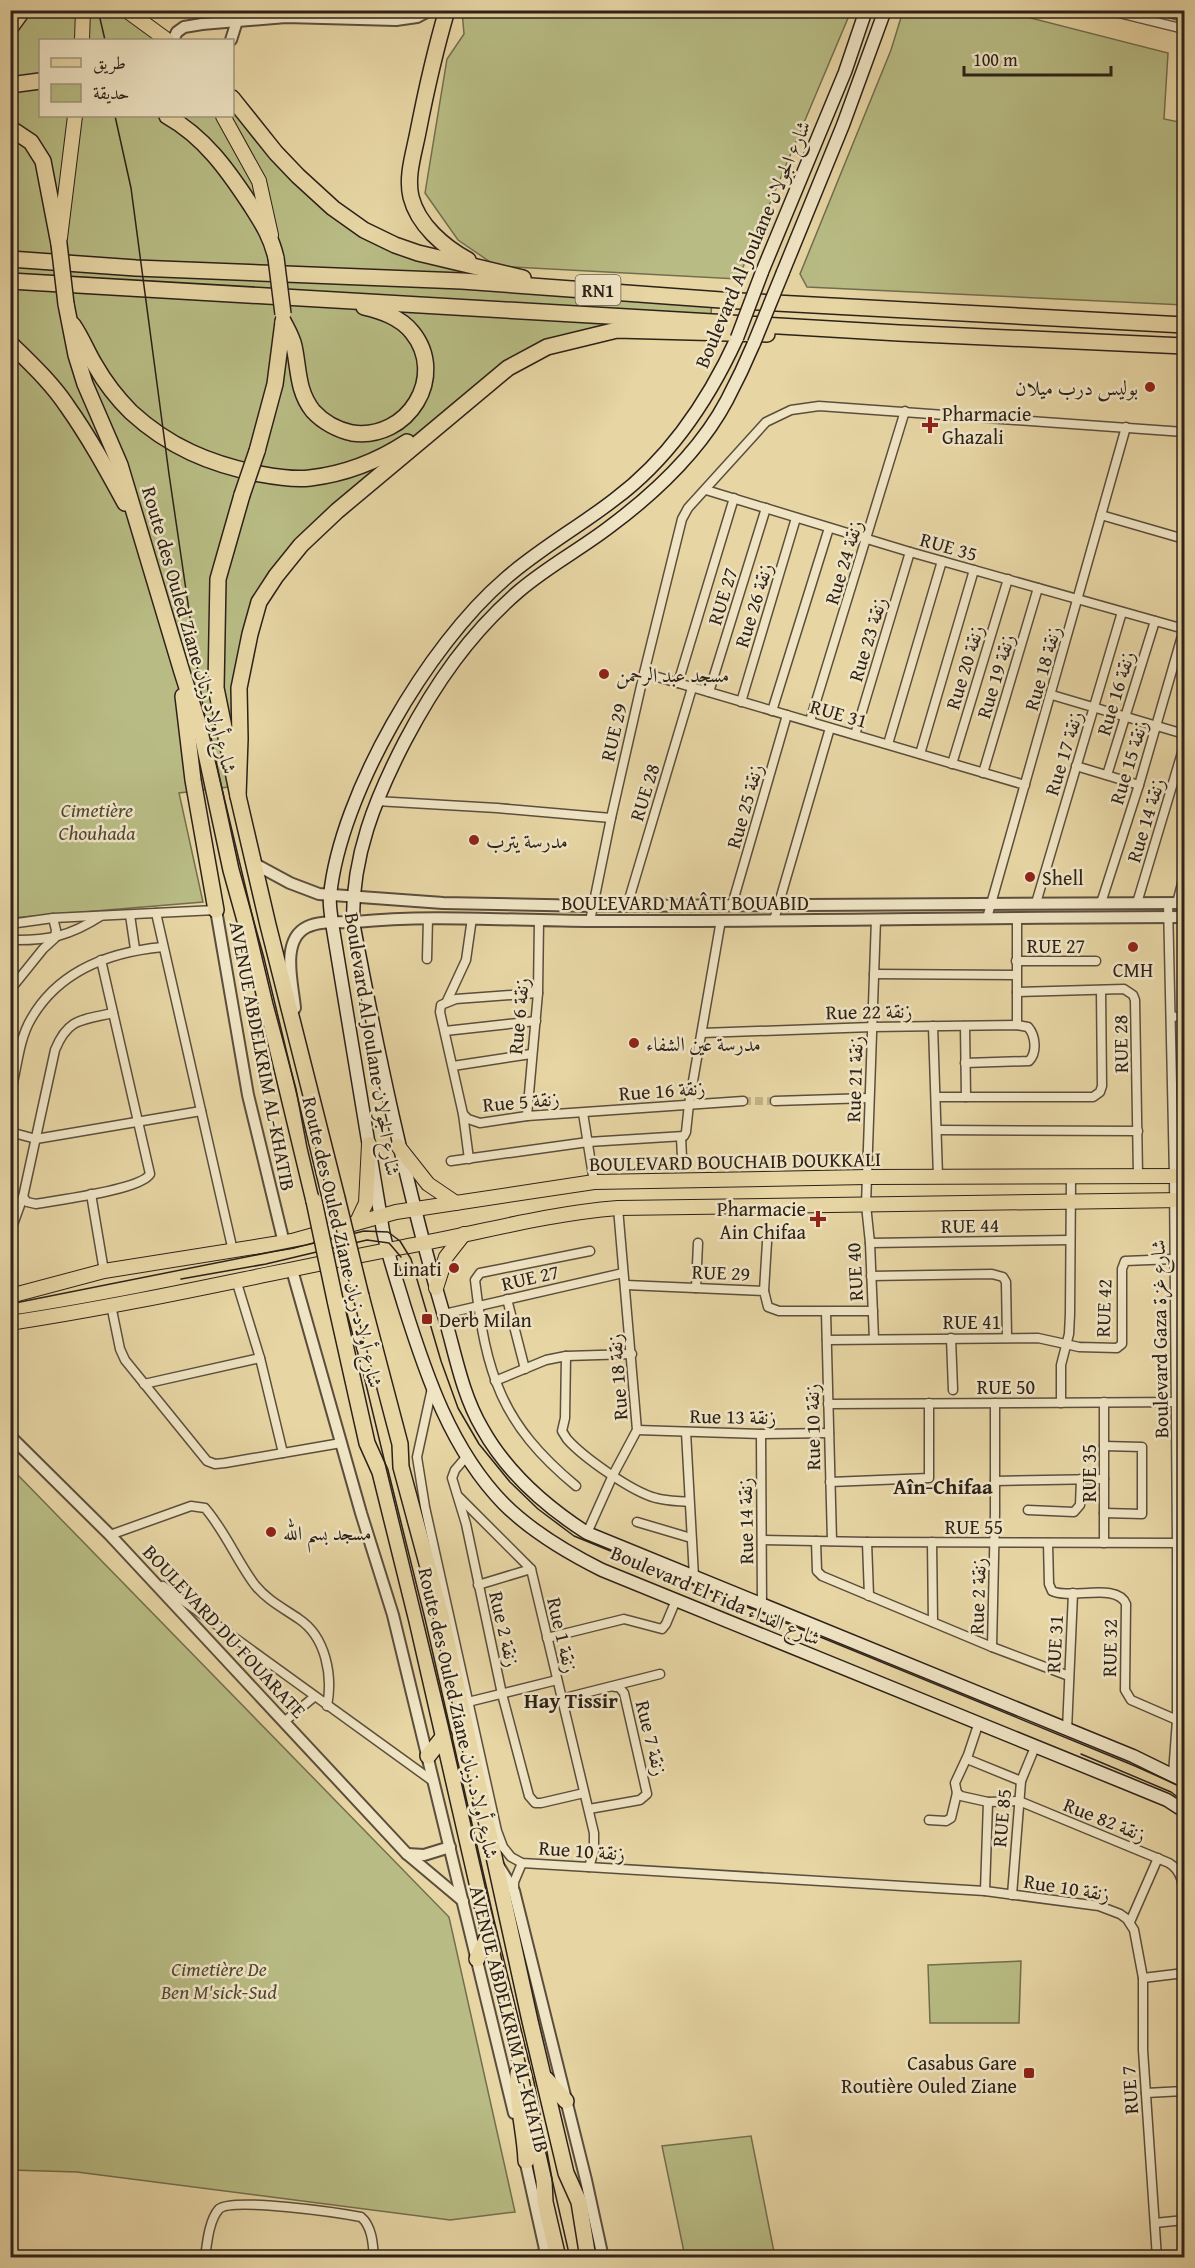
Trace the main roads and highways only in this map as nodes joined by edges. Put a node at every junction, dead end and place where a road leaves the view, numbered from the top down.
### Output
1 (22, 10) edge
2 (83, 10) edge
3 (126, 10) edge
4 (447, 10) edge
5 (866, 10) edge
6 (885, 10) edge
7 (10, 28) edge
8 (82, 39) edge
9 (166, 39) edge
10 (39, 81) edge
11 (10, 85) edge
12 (234, 100) edge
13 (75, 117) edge
14 (169, 117) edge
15 (224, 117) edge
16 (10, 128) edge
17 (272, 240) junction
18 (59, 244) junction
19 (10, 259) edge
20 (479, 266) junction
21 (10, 281) edge
22 (552, 286) junction
23 (326, 299) junction
24 (67, 311) junction
25 (283, 318) junction
26 (1185, 325) edge
27 (899, 333) junction
28 (10, 343) edge
29 (1185, 346) edge
30 (460, 407) junction
31 (141, 531) junction
32 (485, 597) junction
33 (498, 611) junction
34 (182, 672) junction
35 (238, 796) junction
36 (216, 910) road end
37 (369, 1144) junction
38 (398, 1146) junction
39 (1179, 1175) edge
40 (1179, 1201) edge
41 (456, 1203) junction
42 (414, 1208) junction
43 (380, 1215) junction
44 (357, 1222) junction
45 (464, 1234) junction
46 (422, 1243) junction
47 (387, 1251) junction
48 (436, 1288) junction
49 (10, 1296) edge
50 (10, 1323) edge
51 (444, 1736) junction
52 (428, 1756) road end
53 (1179, 1777) edge
54 (1185, 1811) edge
55 (489, 1934) junction
56 (477, 1959) road end
57 (520, 2055) junction
58 (543, 2077) junction
59 (566, 2101) road end
60 (526, 2161) road end
61 (550, 2255) edge
62 (588, 2258) edge

1 - 7 highway
2 - 8 main road
3 - 9 main road
4 - 20 highway
5 - 32 main road, Boulevard Al Joulane شارع الجولان, bridge
6 - 33 main road, Boulevard Al Joulane شارع الجولان, bridge
10 - 11 highway
12 - 20 highway
13 - 18 main road
14 - 17 highway
15 - 17 main road
16 - 18 highway, Route des Ouled Ziane شارع أولاد زيان
17 - 25 highway, Route des Ouled Ziane شارع أولاد زيان, bridge
18 - 24 highway, Route des Ouled Ziane شارع أولاد زيان, bridge
19 - 22 highway, RN1
20 - 22 highway
21 - 23 highway, RN1
22 - 26 highway, RN1
23 - 25 highway
23 - 27 highway, RN1
24 - 30 highway
24 - 31 highway, Route des Ouled Ziane شارع أولاد زيان
25 - 35 highway, Route des Ouled Ziane شارع أولاد زيان, bridge
27 - 29 highway, RN1
27 - 30 highway
28 - 31 highway
30 - 35 highway
31 - 34 highway, Route des Ouled Ziane شارع أولاد زيان
32 - 33 main road
32 - 37 main road, Boulevard Al Joulane شارع الجولان
33 - 38 main road, Boulevard Al Joulane شارع الجولان
34 - 36 highway
34 - 51 highway, Route des Ouled Ziane شارع أولاد زيان, bridge
35 - 58 highway, Route des Ouled Ziane شارع أولاد زيان, bridge
37 - 43 main road, Boulevard Al Joulane شارع الجولان
37 - 44 main road
38 - 41 main road
38 - 42 main road, Boulevard Al Joulane شارع الجولان
39 - 41 main road, BOULEVARD BOUCHAIB DOUKKALI
40 - 45 main road
41 - 42 main road, BOULEVARD BOUCHAIB DOUKKALI
42 - 43 main road, BOULEVARD BOUCHAIB DOUKKALI
42 - 46 main road, Boulevard Al Joulane شارع الجولان
43 - 44 main road, BOULEVARD BOUCHAIB DOUKKALI
43 - 47 main road, Boulevard Al Joulane شارع الجولان
44 - 49 main road, BOULEVARD BOUCHAIB DOUKKALI
45 - 46 main road
45 - 48 main road
46 - 47 main road
46 - 48 main road, Boulevard El Fida شارع الفداء
47 - 50 main road
47 - 54 main road, Boulevard El Fida شارع الفداء
48 - 53 main road, Boulevard El Fida شارع الفداء
51 - 52 highway
51 - 55 highway, Route des Ouled Ziane شارع أولاد زيان
55 - 56 highway
55 - 57 highway, Route des Ouled Ziane شارع أولاد زيان
57 - 60 highway
57 - 61 highway, Route des Ouled Ziane شارع أولاد زيان
58 - 59 highway
58 - 62 highway, Route des Ouled Ziane شارع أولاد زيان

